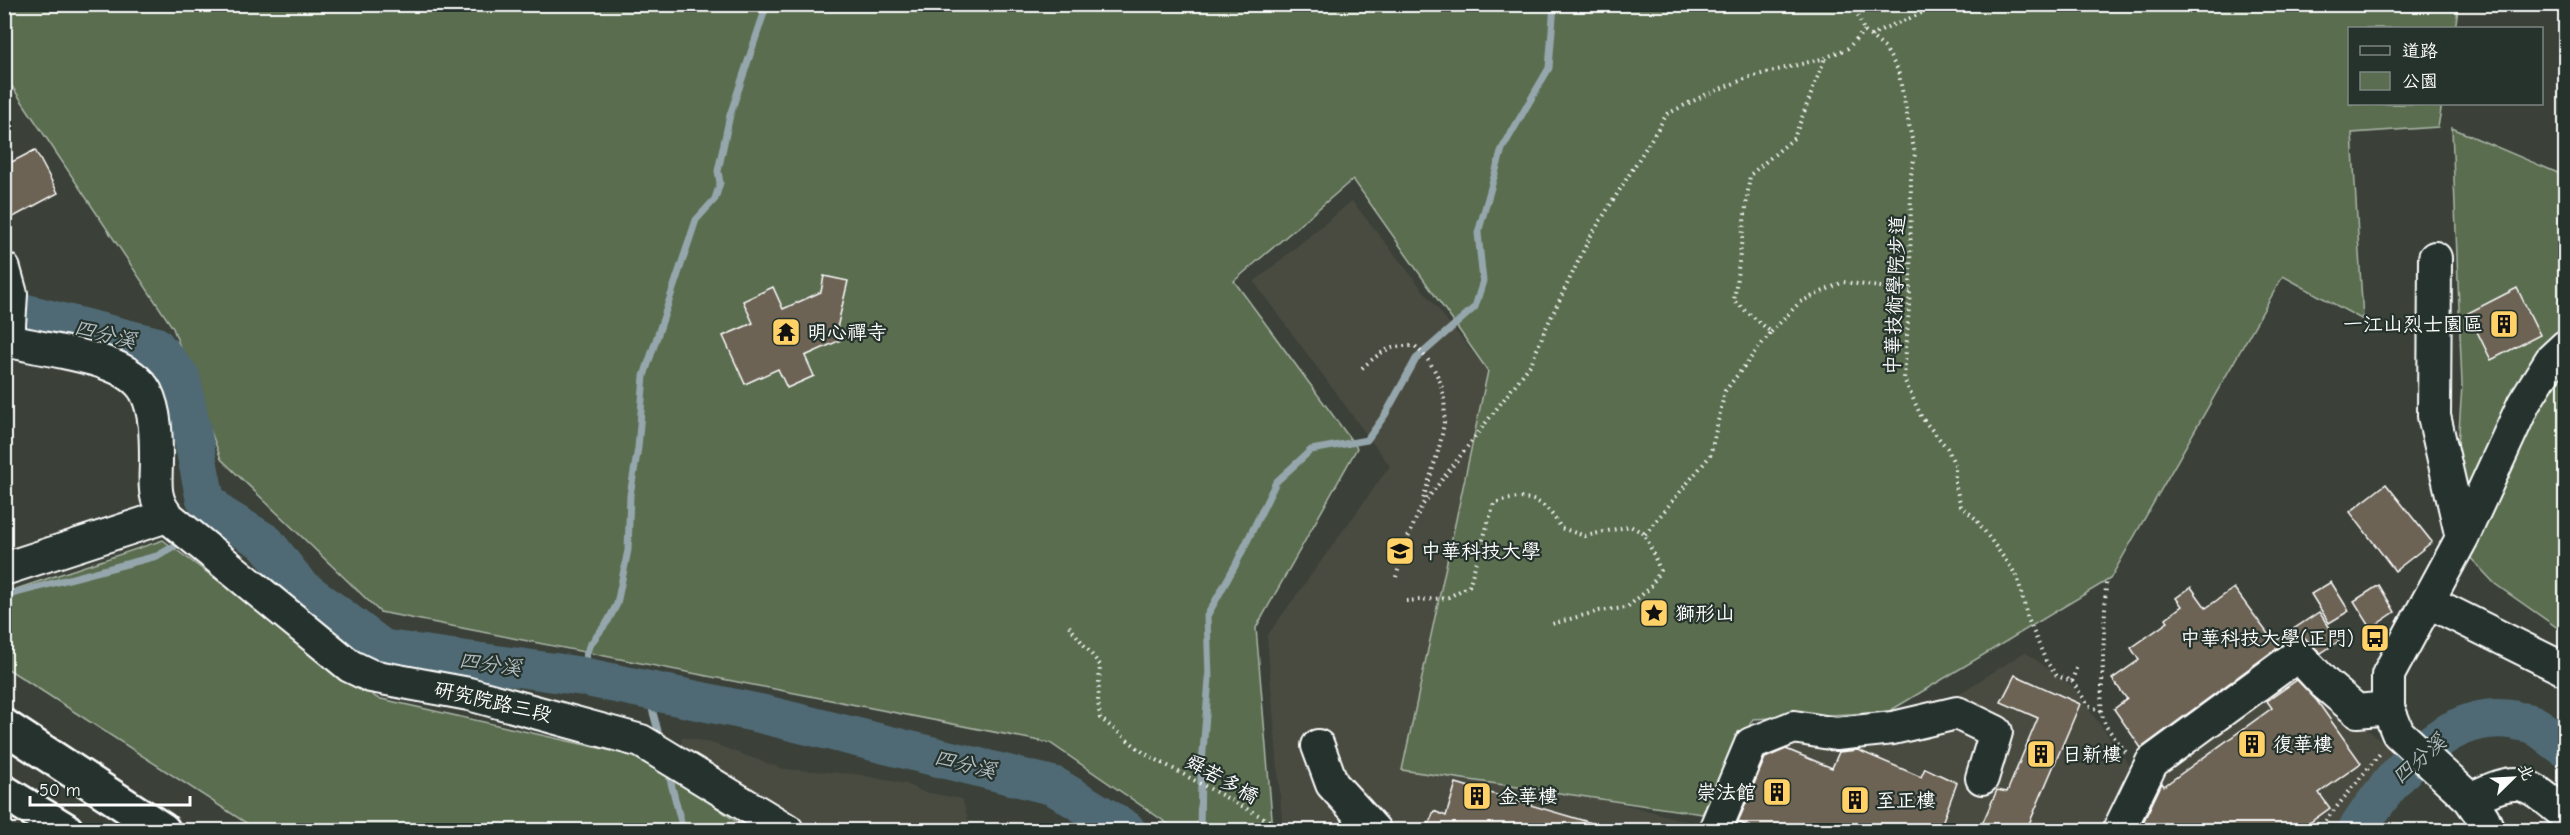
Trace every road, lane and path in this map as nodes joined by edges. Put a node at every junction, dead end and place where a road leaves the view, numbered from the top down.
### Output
1 (1854, 4) edge
2 (1935, 4) edge
3 (1864, 31) junction
4 (1871, 36) junction
5 (1825, 58) junction
6 (2435, 258) dead end
7 (8, 282) edge
8 (1910, 291) junction
9 (1771, 333) junction
10 (7, 336) edge
11 (2565, 346) edge
12 (1362, 368) dead end
13 (1961, 506) junction
14 (1956, 509) dead end
15 (1420, 510) junction
16 (166, 516) junction
17 (1645, 534) junction
18 (2462, 538) junction
19 (4, 569) edge
20 (1395, 577) dead end
21 (2106, 583) dead end
22 (1406, 601) dead end
23 (2429, 602) junction
24 (1552, 624) dead end
25 (1070, 626) dead end
26 (2077, 666) dead end
27 (2565, 670) edge
28 (2072, 681) junction
29 (2101, 711) junction
30 (4, 726) edge
31 (2397, 727) junction
32 (1318, 746) dead end
33 (2149, 767) junction
34 (1982, 777) dead end
35 (4, 792) edge
36 (2470, 799) junction
37 (2565, 815) edge
38 (66, 831) edge
39 (163, 831) edge
40 (788, 831) edge
41 (1286, 831) edge
42 (1374, 831) edge
43 (1715, 831) edge
44 (2120, 831) edge
45 (2318, 831) edge
46 (2488, 831) edge

1 - 3 path
2 - 4 path
3 - 4 path, 中華技術學院步道
3 - 5 path
4 - 8 path, 中華技術學院步道
5 - 9 path
5 - 15 path
6 - 18 street
7 - 10 street
8 - 9 path
8 - 13 path, 中華技術學院步道
9 - 17 path
10 - 16 street
11 - 18 street
12 - 15 path
13 - 14 path
13 - 28 path
15 - 20 path
16 - 19 street
16 - 40 street, 研究院路三段
17 - 22 path
17 - 24 path
18 - 23 street
21 - 29 path
23 - 27 street
23 - 31 street
25 - 41 path, 舜若多橋
26 - 28 path
28 - 29 path
29 - 33 path
30 - 39 highway
31 - 33 street
31 - 36 street
31 - 45 path
32 - 42 street
33 - 44 street
34 - 43 street
35 - 38 highway
36 - 37 street
36 - 46 street

